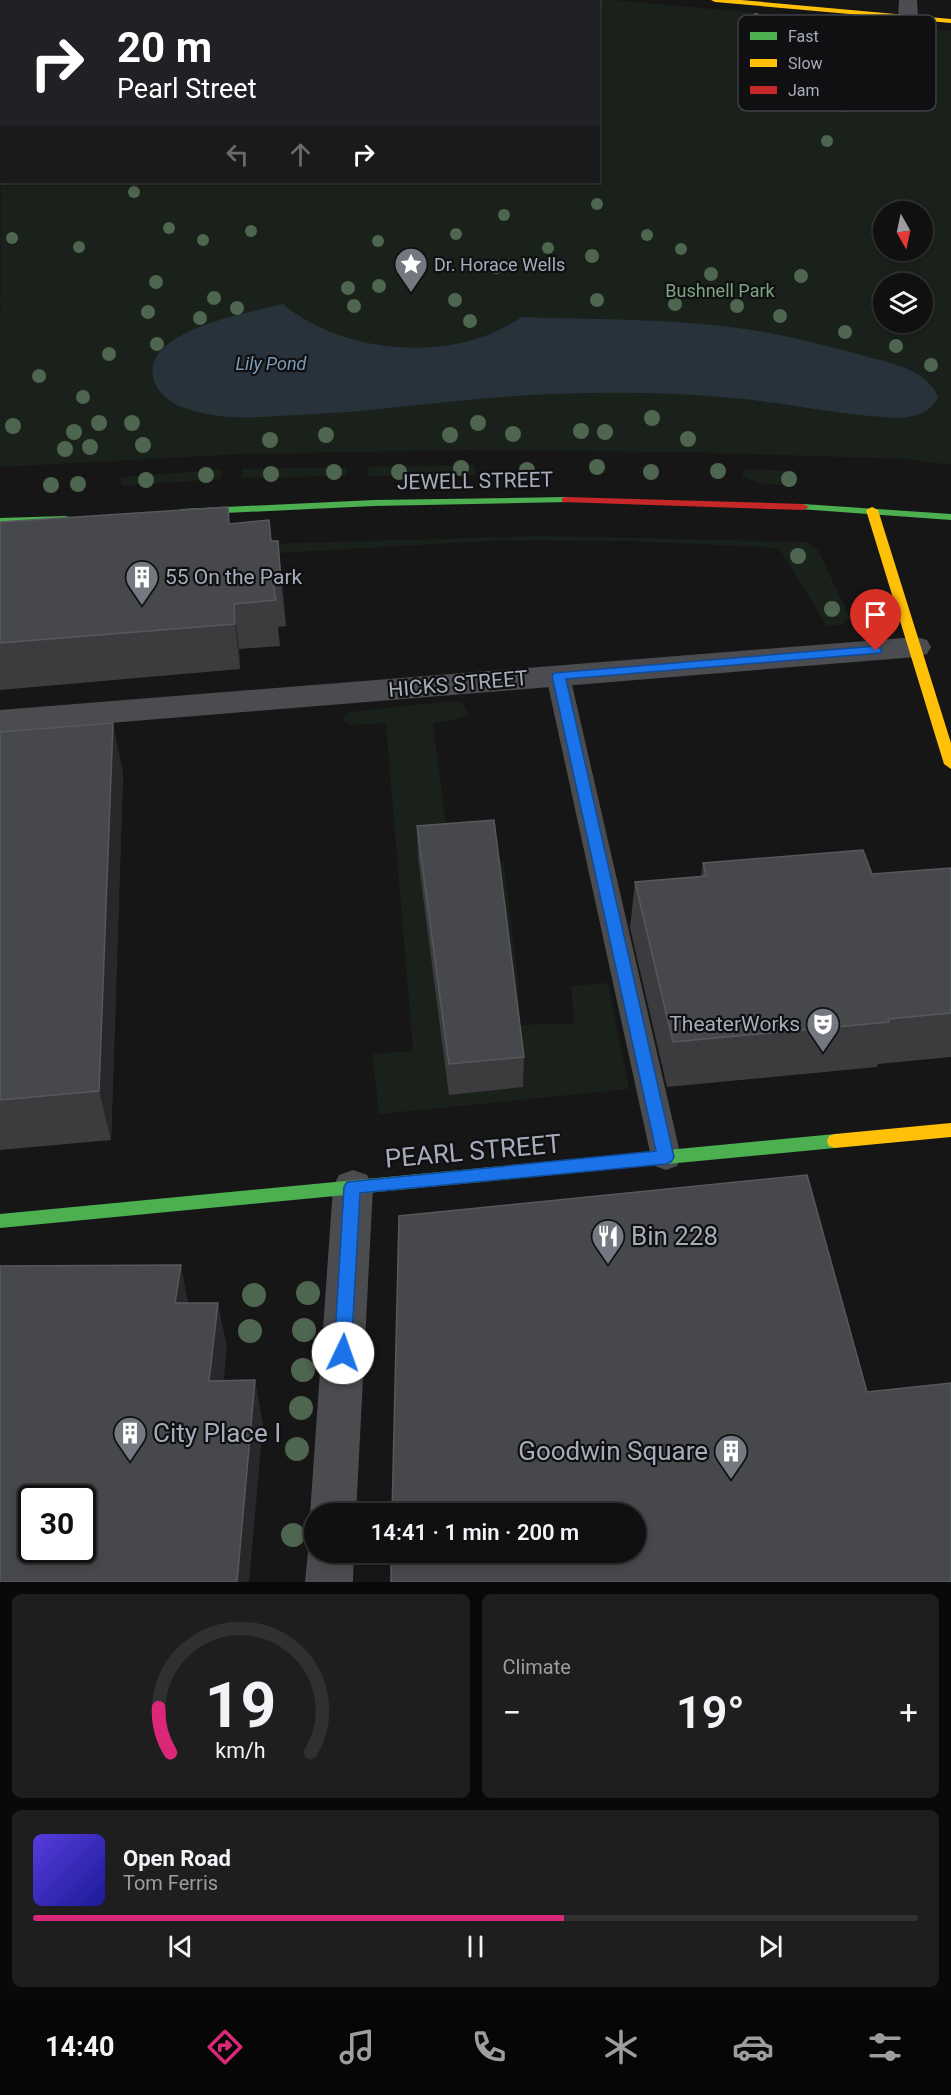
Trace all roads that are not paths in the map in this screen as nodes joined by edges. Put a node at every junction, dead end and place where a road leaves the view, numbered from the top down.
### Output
1 (715, 0) edge
2 (908, 9) edge
3 (930, 15) edge
4 (936, 17) edge
5 (951, 21) edge
6 (872, 510) junction
7 (165, 513) edge
8 (951, 517) edge
9 (84, 518) edge
10 (0, 521) edge
11 (916, 647) junction
12 (558, 676) junction
13 (0, 721) edge
14 (951, 764) edge
15 (951, 1130) edge
16 (666, 1157) junction
17 (352, 1187) junction
18 (0, 1221) edge
19 (334, 1503) edge
20 (330, 1563) edge
21 (329, 1582) edge

1 - 2 main road
2 - 3 main road
4 - 5 main road
6 - 7 main road, JEWELL STREET
6 - 8 main road, JEWELL STREET
6 - 11 main road
9 - 10 main road
11 - 12 street, HICKS STREET
11 - 14 main road
12 - 13 street, HICKS STREET
12 - 16 lane
15 - 16 main road, PEARL STREET
16 - 17 main road, PEARL STREET
17 - 18 main road, PEARL STREET
17 - 19 street
20 - 21 street

